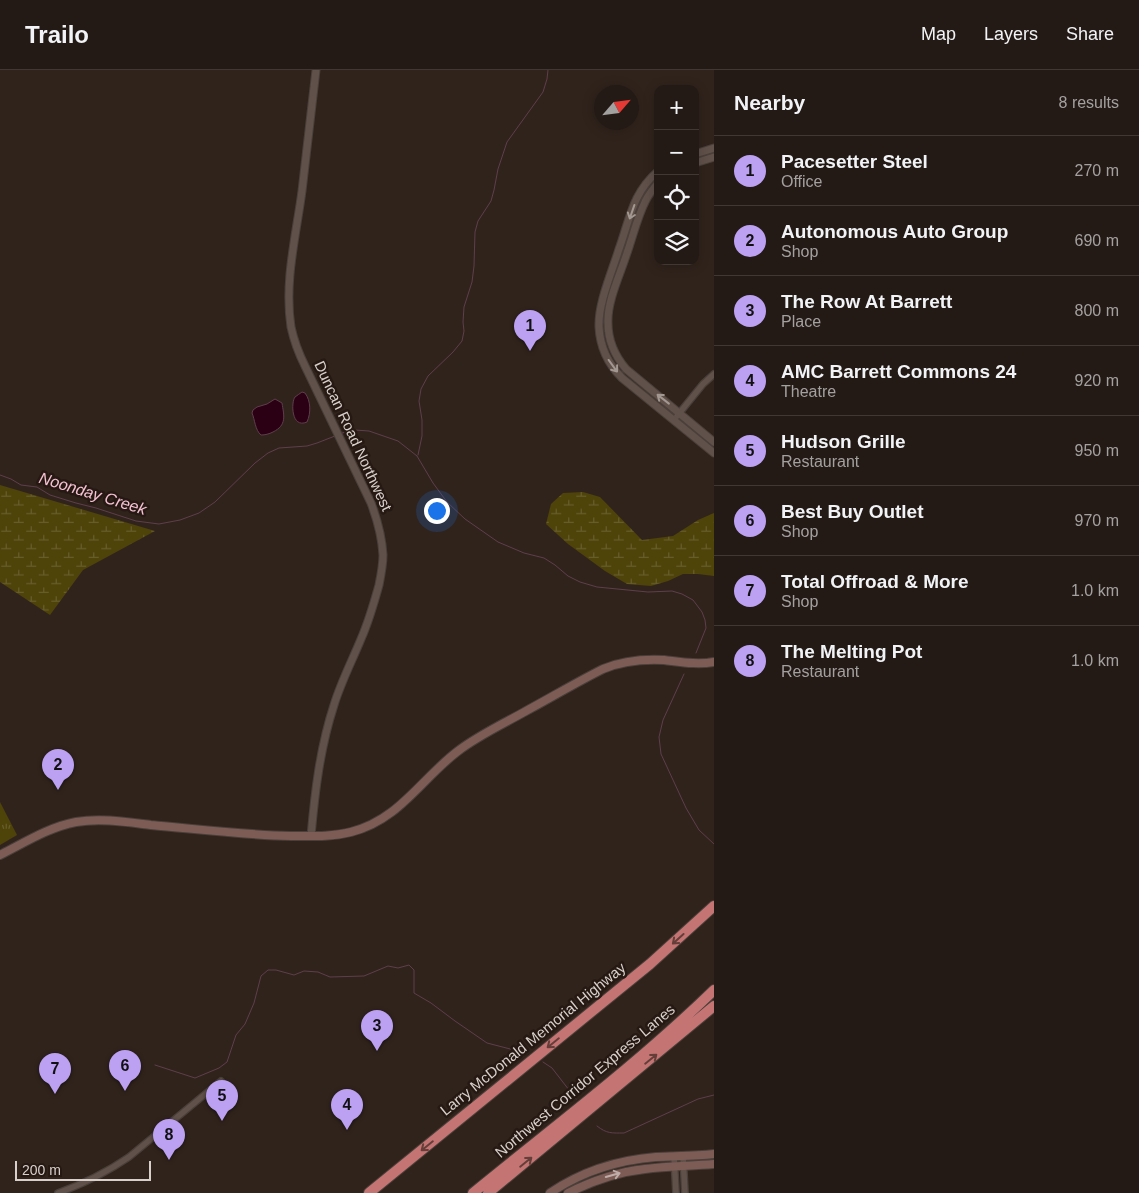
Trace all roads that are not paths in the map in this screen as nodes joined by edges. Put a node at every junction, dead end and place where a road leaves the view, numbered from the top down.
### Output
1 (316, 70) edge
2 (714, 148) edge
3 (699, 153) edge
4 (714, 157) edge
5 (699, 162) edge
6 (654, 175) edge
7 (654, 189) edge
8 (714, 374) edge
9 (679, 412) junction
10 (674, 419) junction
11 (714, 442) edge
12 (714, 453) edge
13 (714, 662) edge
14 (311, 836) junction
15 (0, 855) edge
16 (714, 906) edge
17 (713, 991) edge
18 (714, 1006) edge
19 (221, 1081) dead end
20 (714, 1154) edge
21 (674, 1156) junction
22 (683, 1156) junction
23 (714, 1164) edge
24 (675, 1166) junction
25 (684, 1166) junction
26 (58, 1193) edge
27 (369, 1193) edge
28 (474, 1193) edge
29 (488, 1193) edge
30 (550, 1193) edge
31 (568, 1193) edge
32 (676, 1193) edge
33 (685, 1193) edge

1 - 14 street, Duncan Road Northwest
2 - 3 street
4 - 5 street
6 -> 10 street
9 -> 7 street
8 - 9 street
9 - 10 street
9 - 11 street
10 - 12 street
13 - 14 main road
14 - 15 main road
16 -> 27 highway, Larry McDonald Memorial Highway
17 - 28 highway, Northwest Corridor Express Lanes
29 -> 18 highway
19 - 26 street
20 - 22 main road
21 - 22 main road
21 - 24 street
21 - 30 main road
22 - 25 street
23 - 25 main road
24 - 25 main road
31 -> 24 main road
24 - 32 street
25 - 33 street

